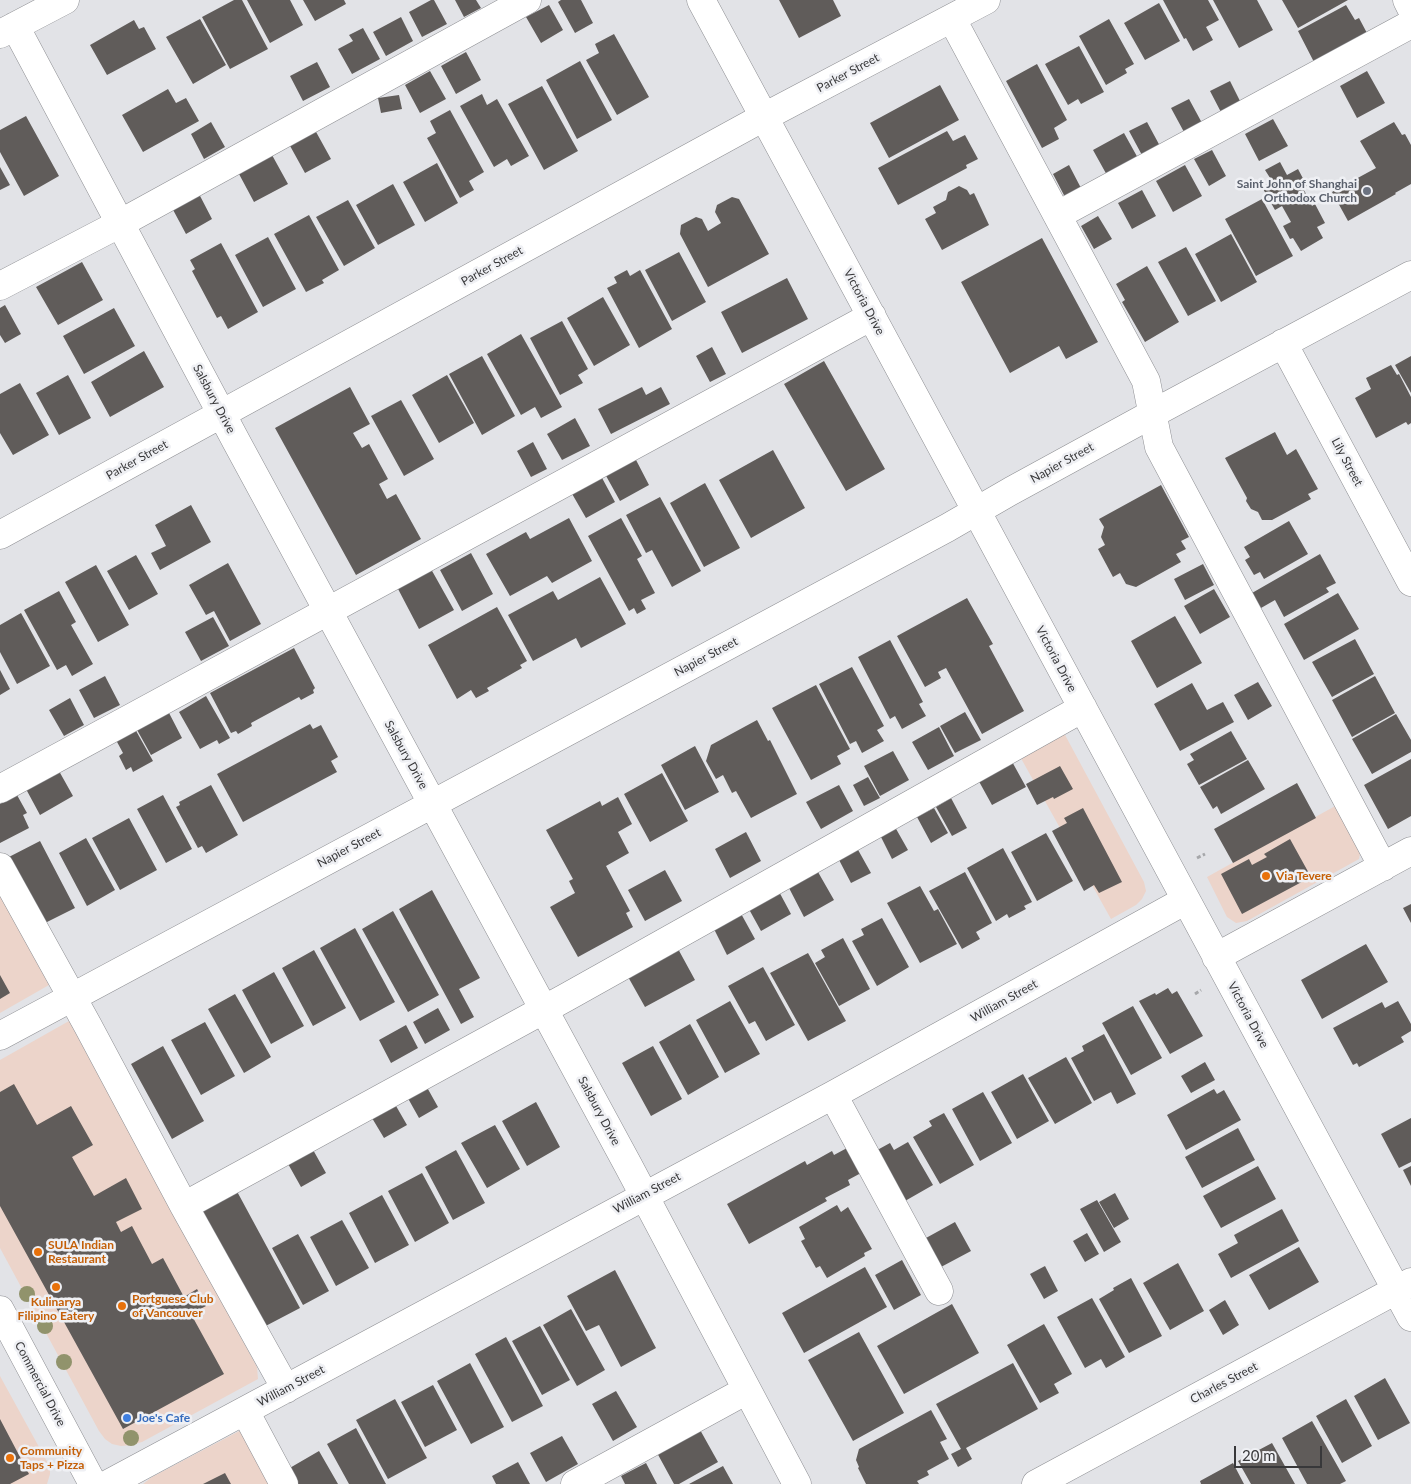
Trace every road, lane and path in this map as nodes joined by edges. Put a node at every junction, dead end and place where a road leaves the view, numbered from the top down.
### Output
1 (65, 0) edge
2 (527, 0) edge
3 (701, 0) edge
4 (986, 0) edge
5 (1406, 0) edge
6 (1411, 8) edge
7 (952, 18) junction
8 (1411, 24) edge
9 (8, 30) edge
10 (764, 117) junction
11 (1058, 216) junction
12 (121, 223) junction
13 (1411, 275) edge
14 (0, 286) edge
15 (872, 316) junction
16 (1283, 343) junction
17 (222, 413) junction
18 (1152, 414) junction
19 (977, 512) junction
20 (0, 535) edge
21 (1411, 582) edge
22 (328, 610) junction
23 (1082, 708) junction
24 (0, 789) edge
25 (433, 803) junction
26 (1411, 851) edge
27 (1205, 854) dead end
28 (1197, 858) dead end
29 (1383, 866) junction
30 (0, 867) edge
31 (1186, 900) junction
32 (1216, 957) junction
33 (1201, 990) dead end
34 (1195, 994) dead end
35 (72, 997) junction
36 (544, 1010) junction
37 (0, 1036) edge
38 (833, 1095) junction
39 (644, 1195) junction
40 (184, 1206) junction
41 (1404, 1286) edge
42 (939, 1291) dead end
43 (0, 1310) edge
44 (1411, 1317) edge
45 (286, 1389) junction
46 (747, 1390) junction
47 (245, 1411) junction
48 (93, 1484) edge
49 (108, 1484) edge
50 (284, 1484) edge
51 (575, 1484) edge
52 (797, 1484) edge
53 (1036, 1484) edge

1 - 9 street
2 - 12 street
3 - 10 street, Victoria Drive
4 - 7 street, Parker Street
5 - 6 street
7 - 10 street, Parker Street
7 - 11 street
8 - 11 street
9 - 12 street, Salsbury Drive
10 - 15 street, Victoria Drive
10 - 17 street, Parker Street
11 - 18 street
12 - 14 street
12 - 17 street, Salsbury Drive
13 - 16 street, Napier Street
15 - 19 street, Victoria Drive
15 - 22 street
16 - 18 street, Napier Street
16 - 21 street, Lily Street
17 - 20 street, Parker Street
17 - 22 street, Salsbury Drive
18 - 19 street, Napier Street
18 - 29 street
19 - 23 street, Victoria Drive
19 - 25 street, Napier Street
22 - 24 street
22 - 25 street, Salsbury Drive
23 - 31 street, Victoria Drive
23 - 36 street
25 - 35 street, Napier Street
25 - 36 street, Salsbury Drive
26 - 29 street
27 - 28 path
29 - 32 street
30 - 35 street
31 - 32 street, Victoria Drive
31 - 38 street, William Street
32 - 41 street, Victoria Drive
33 - 34 path
35 - 37 street, Napier Street
35 - 40 street
36 - 39 street, Salsbury Drive
36 - 40 street
38 - 39 street, William Street
38 - 42 street
39 - 45 street, William Street
39 - 46 street, Salsbury Drive
40 - 45 street
41 - 44 street, Victoria Drive
41 - 53 street, Charles Street
43 - 48 street, Commercial Drive
45 - 47 street, William Street
46 - 51 street
46 - 52 street, Salsbury Drive
47 - 49 street, William Street
47 - 50 street

